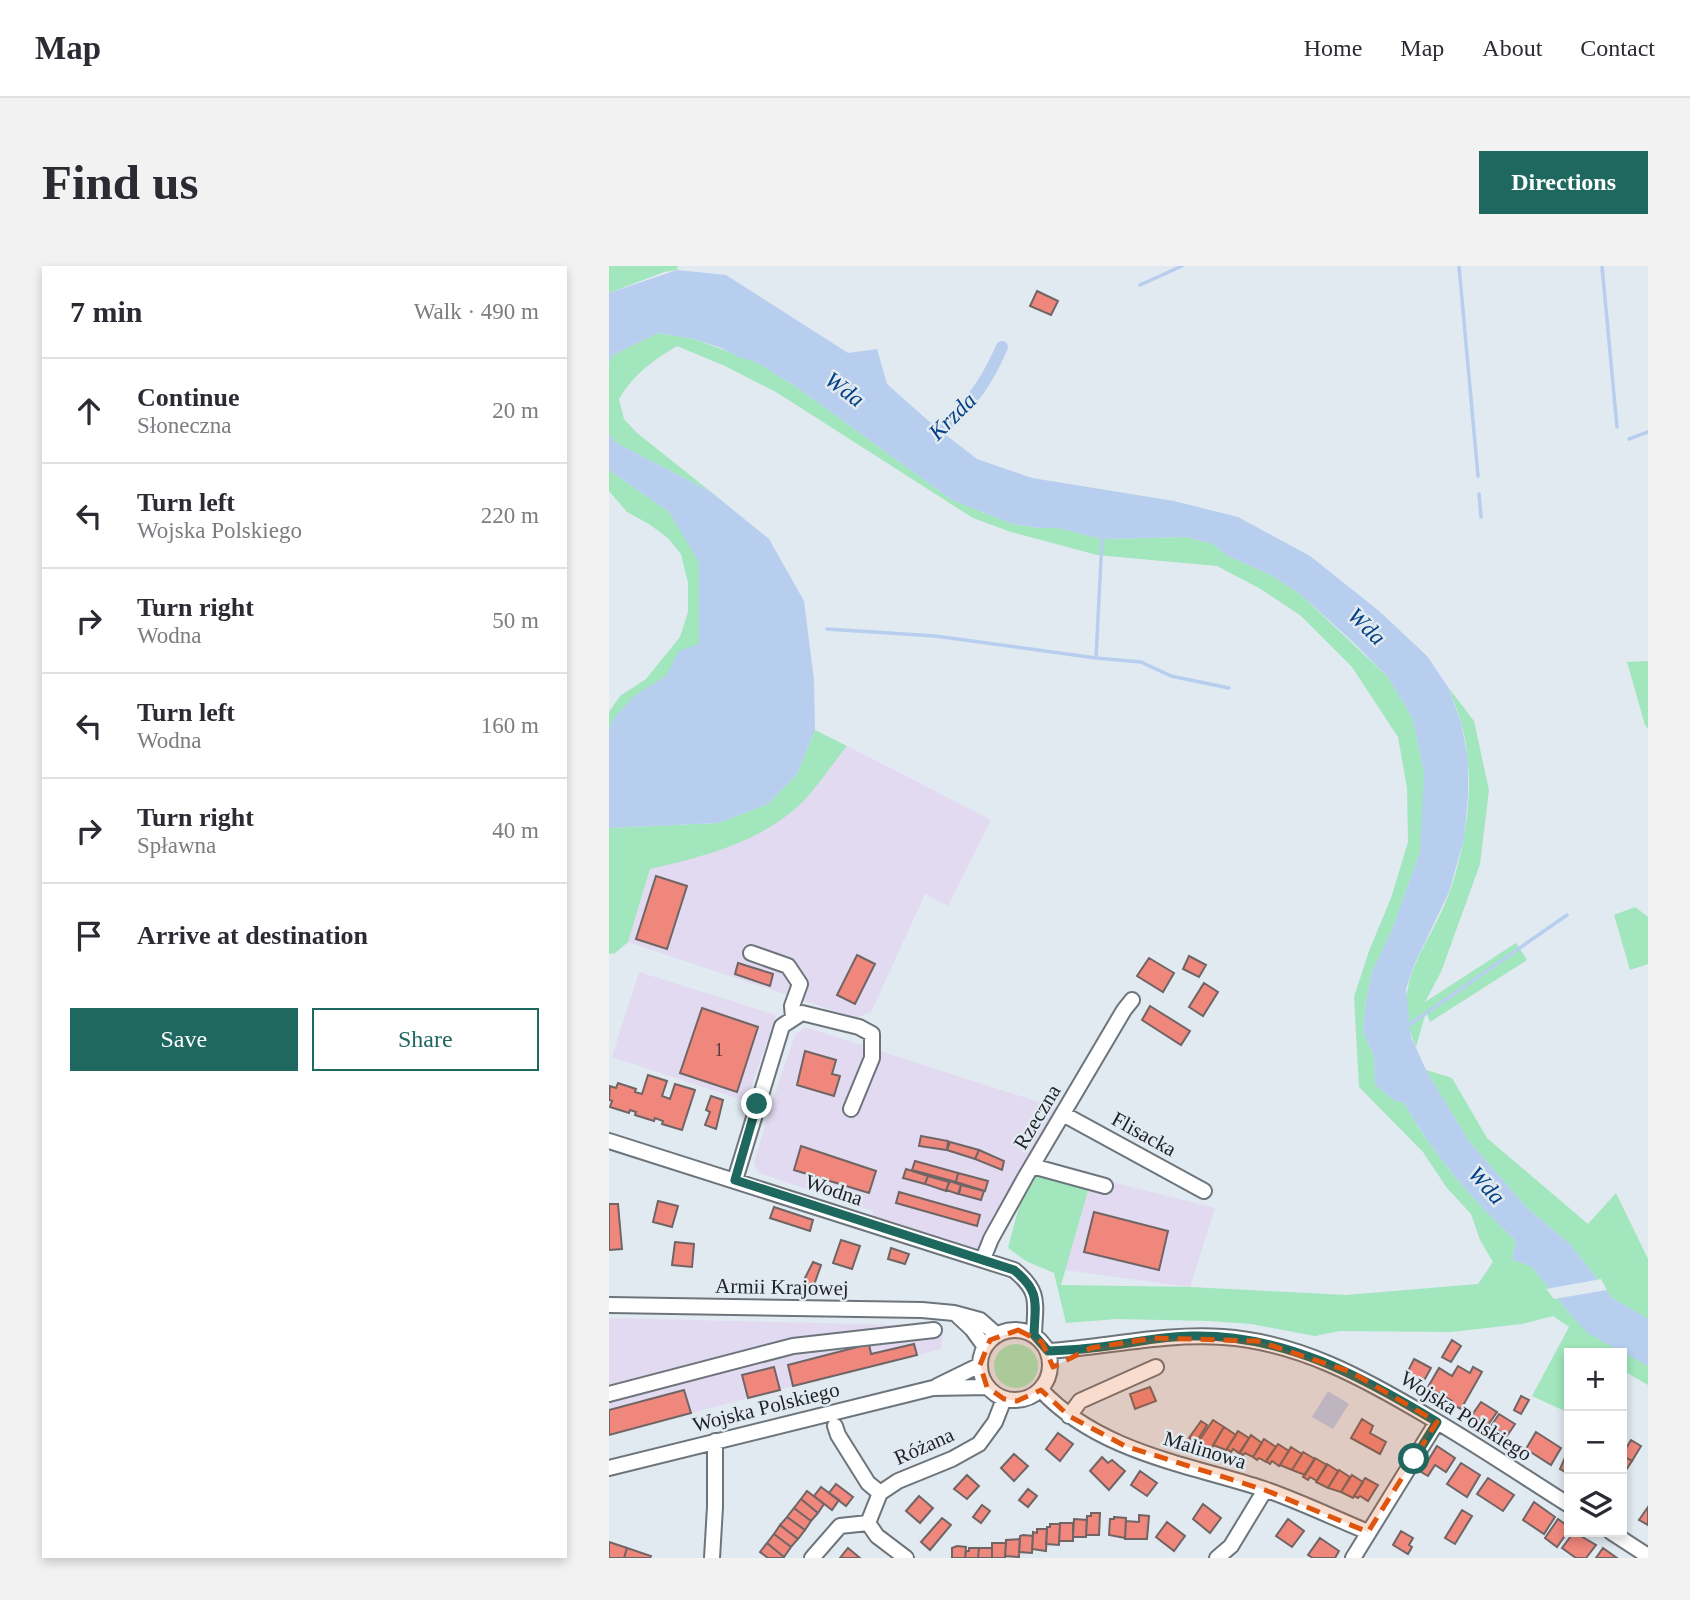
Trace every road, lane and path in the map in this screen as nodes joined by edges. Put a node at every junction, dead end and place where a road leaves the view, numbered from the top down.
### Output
1 (751, 953) dead end
2 (1132, 1000) dead end
3 (793, 1018) junction
4 (851, 1109) dead end
5 (1063, 1114) junction
6 (609, 1141) edge
7 (1032, 1166) junction
8 (735, 1180) junction
9 (1105, 1186) dead end
10 (1204, 1191) dead end
11 (983, 1259) junction
12 (1035, 1294) junction
13 (609, 1305) edge
14 (954, 1312) junction
15 (934, 1330) dead end
16 (1018, 1330) junction
17 (997, 1335) junction
18 (1034, 1335) junction
19 (985, 1347) junction
20 (1091, 1348) junction
21 (1048, 1351) junction
22 (980, 1365) junction
23 (1156, 1367) dead end
24 (1051, 1369) junction
25 (987, 1387) junction
26 (933, 1388) junction
27 (1041, 1390) junction
28 (609, 1394) edge
29 (1004, 1399) junction
30 (1069, 1416) junction
31 (1437, 1422) junction
32 (835, 1426) dead end
33 (715, 1441) junction
34 (609, 1468) edge
35 (1265, 1490) junction
36 (880, 1493) junction
37 (1564, 1502) edge
38 (868, 1523) junction
39 (1368, 1532) junction
40 (1619, 1537) edge
41 (1648, 1556) edge
42 (712, 1558) edge
43 (812, 1558) edge
44 (906, 1558) edge
45 (1217, 1558) edge
46 (1353, 1558) edge

1 - 3 street
2 - 5 street, Rzeczna
3 - 4 street
3 - 8 street
5 - 7 street, Rzeczna
5 - 10 street, Flisacka
6 - 8 street, Wodna
7 - 9 street
7 - 11 street, Rzeczna
8 - 11 street, Wodna
11 - 12 street, Wodna
12 - 16 street
12 - 18 street
13 - 14 street, Armii Krajowej
14 - 17 street, Armii Krajowej
14 - 19 street
15 - 28 street
16 - 17 street
16 - 18 street
17 - 19 street
18 - 21 street
19 - 22 street
20 - 21 street, Wojska Polskiego
20 - 24 street, Wojska Polskiego
20 - 31 street, Wojska Polskiego
21 - 24 street
22 - 25 street
22 - 26 street, Wojska Polskiego
23 - 30 street
24 - 27 street
25 - 26 street, Wojska Polskiego
25 - 29 street
26 - 33 street, Wojska Polskiego
27 - 29 street
27 - 30 street, Malinowa
29 - 36 street, Różana
30 - 35 street, Malinowa
31 - 37 street, Wojska Polskiego
31 - 39 street
32 - 36 street
33 - 34 street, Wojska Polskiego
33 - 42 street
35 - 39 street, Malinowa
35 - 45 street
36 - 38 street
38 - 43 street
38 - 44 street
39 - 46 street
40 - 41 street

